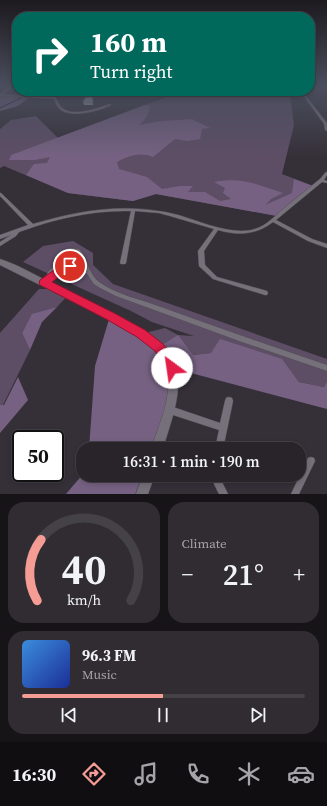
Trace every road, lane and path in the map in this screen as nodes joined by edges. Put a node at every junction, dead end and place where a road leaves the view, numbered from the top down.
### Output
1 (65, 110) edge
2 (92, 110) edge
3 (316, 110) edge
4 (327, 124) edge
5 (327, 130) edge
6 (327, 173) edge
7 (321, 180) junction
8 (327, 182) edge
9 (0, 194) edge
10 (133, 210) junction
11 (272, 220) junction
12 (31, 225) junction
13 (218, 228) junction
14 (1, 241) edge
15 (327, 246) edge
16 (0, 262) edge
17 (60, 263) junction
18 (123, 263) dead end
19 (67, 266) junction
20 (88, 272) junction
21 (46, 280) junction
22 (265, 293) dead end
23 (327, 368) edge
24 (229, 401) dead end
25 (170, 410) junction
26 (223, 428) junction
27 (159, 442) edge
28 (220, 442) edge
29 (311, 461) dead end
30 (146, 482) edge
31 (218, 482) edge
32 (142, 494) edge
33 (224, 494) edge
34 (295, 494) edge

1 - 2 street
3 - 4 street
4 - 5 street
6 - 7 street
7 - 8 street
7 - 11 street
9 - 12 street
10 - 12 street
10 - 13 street
10 - 18 street
11 - 13 street
11 - 15 street
12 - 14 street
13 - 22 street
16 - 21 main road
17 - 19 street
17 - 20 street
17 - 21 street
19 - 20 street
19 - 21 street
20 - 23 street
21 - 25 main road
24 - 26 street
25 - 26 street
25 - 27 main road
26 - 28 street
29 - 34 street
30 - 32 main road
31 - 33 street

